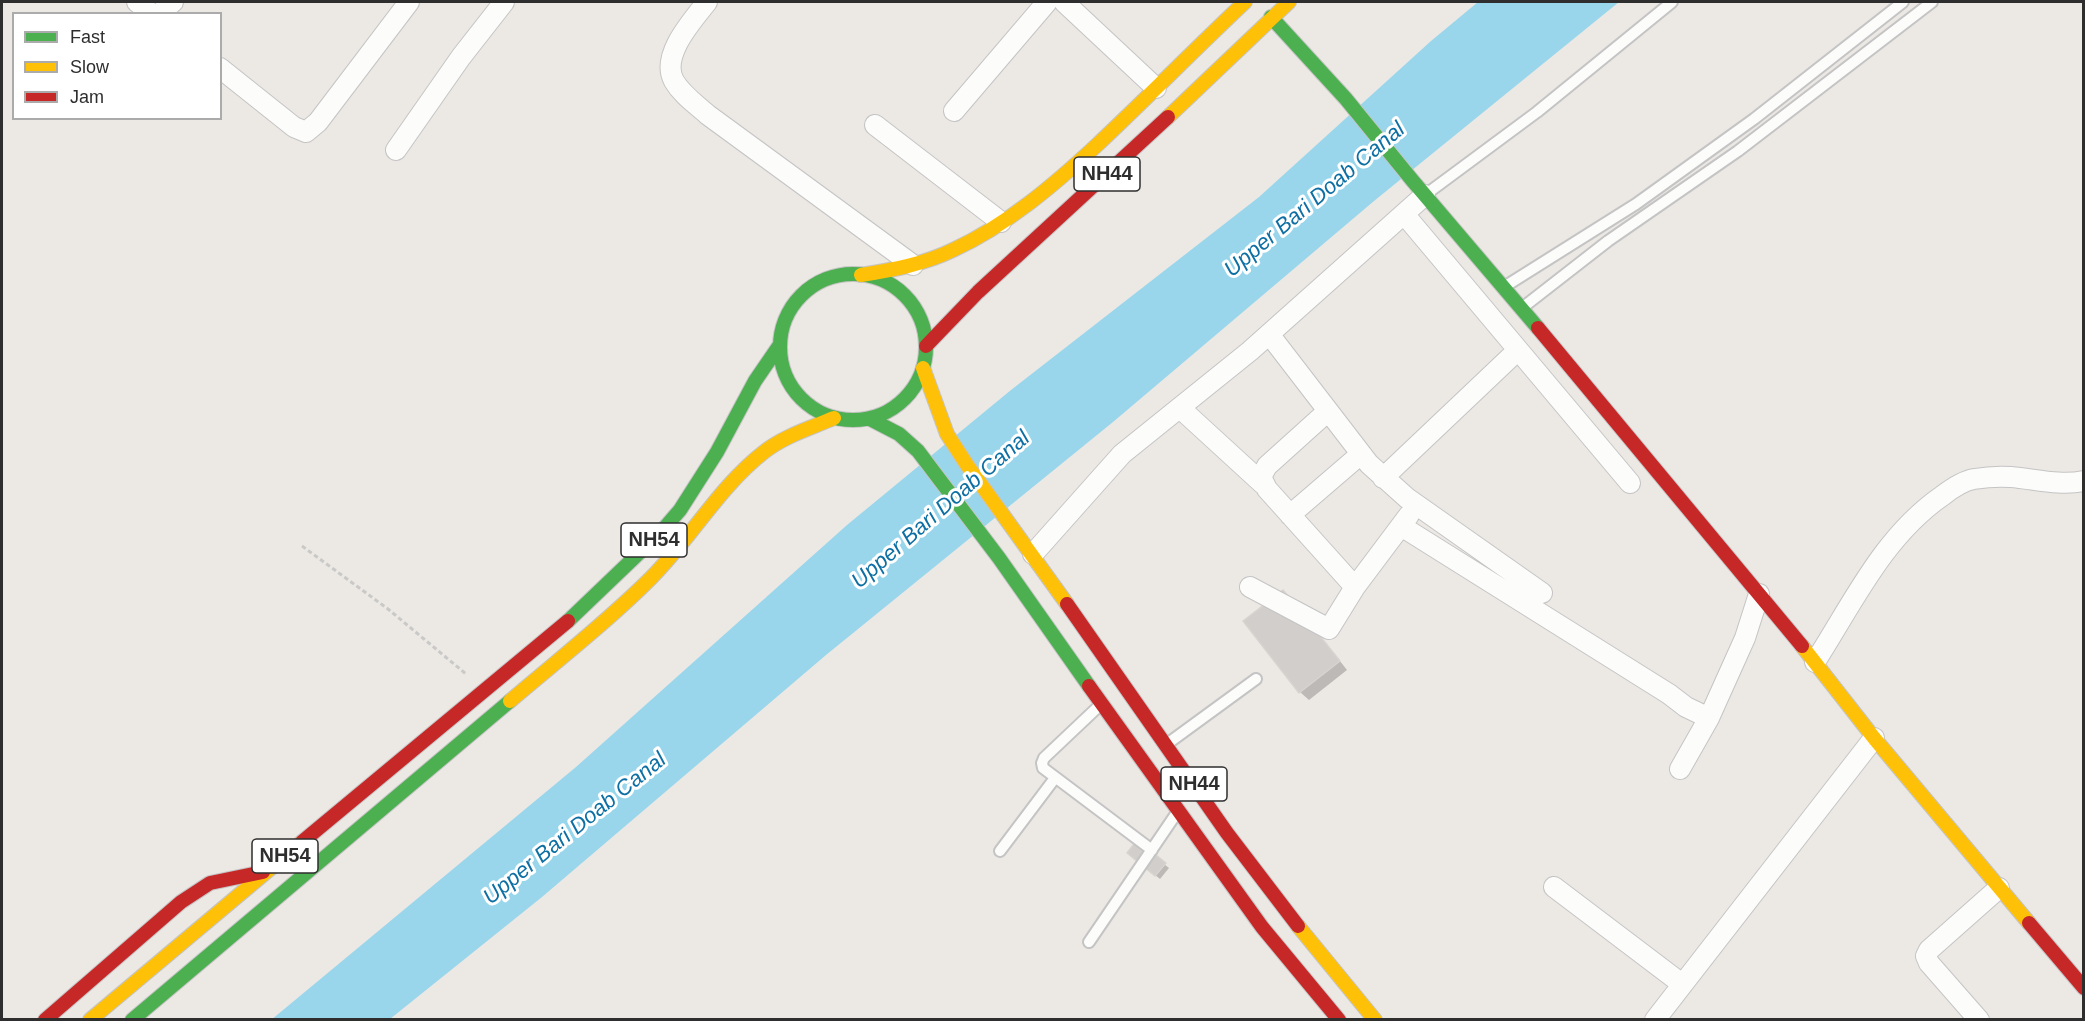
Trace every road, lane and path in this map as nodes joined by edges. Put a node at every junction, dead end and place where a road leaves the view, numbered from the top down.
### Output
1 (137, 2) edge
2 (173, 2) edge
3 (409, 2) edge
4 (707, 2) edge
5 (1047, 2) edge
6 (1064, 2) edge
7 (1245, 2) edge
8 (1289, 2) edge
9 (1672, 2) edge
10 (1903, 2) edge
11 (1932, 2) edge
12 (494, 5) edge
13 (150, 12) edge
14 (161, 12) edge
15 (1271, 18) junction
16 (1829, 60) junction
17 (222, 70) edge
18 (1839, 73) junction
19 (1156, 88) junction
20 (954, 111) dead end
21 (875, 124) dead end
22 (396, 150) dead end
23 (1696, 160) junction
24 (1706, 173) junction
25 (1425, 195) junction
26 (1404, 214) junction
27 (1001, 222) junction
28 (914, 265) junction
29 (861, 274) junction
30 (1504, 287) junction
31 (1522, 308) junction
32 (1269, 334) junction
33 (779, 346) junction
34 (926, 346) junction
35 (1518, 350) junction
36 (923, 368) junction
37 (1180, 408) junction
38 (1328, 411) junction
39 (834, 418) junction
40 (870, 419) junction
41 (1362, 454) junction
42 (1383, 478) junction
43 (2084, 481) edge
44 (1630, 483) dead end
45 (1263, 484) junction
46 (1417, 505) junction
47 (1290, 515) junction
48 (1401, 526) junction
49 (302, 546) dead end
50 (1028, 548) junction
51 (1250, 587) dead end
52 (1355, 587) junction
53 (1542, 593) dead end
54 (1759, 594) junction
55 (1815, 662) junction
56 (1256, 679) dead end
57 (484, 690) junction
58 (1101, 704) junction
59 (1709, 718) junction
60 (1874, 738) junction
61 (1167, 744) junction
62 (1680, 768) dead end
63 (1056, 778) junction
64 (1178, 812) junction
65 (1000, 850) dead end
66 (1152, 850) junction
67 (267, 871) junction
68 (1554, 887) dead end
69 (1999, 888) junction
70 (1089, 942) dead end
71 (1682, 984) junction
72 (2084, 988) edge
73 (45, 1020) edge
74 (90, 1020) edge
75 (132, 1020) edge
76 (1339, 1020) edge
77 (1375, 1020) edge
78 (1655, 1020) edge
79 (1979, 1020) edge

1 - 13 street
2 - 14 street
3 - 17 street
4 - 28 street
5 - 20 street
6 - 19 street
7 - 19 main road, NH44
8 - 15 main road, NH44
9 - 25 lane
10 - 16 lane
11 - 18 lane
12 - 22 street
15 - 25 main road
15 - 34 main road, NH44
16 - 18 lane
16 - 23 lane
18 - 24 lane
19 - 27 main road, NH44
21 - 27 street
23 - 24 lane
23 - 30 lane
24 - 31 lane
25 - 26 street
25 - 30 main road
26 - 32 street
26 - 35 street
27 - 28 main road, NH44
28 - 29 main road, NH44
29 - 33 main road, NH44
29 - 34 main road, NH44
30 - 31 main road
31 - 54 main road
32 - 37 street
32 - 38 street
33 - 39 main road, NH44
33 - 57 main road, NH54
34 - 36 main road, NH44
35 - 42 street
35 - 44 street
36 - 40 main road, NH44
36 - 50 main road, NH44
37 - 45 street
37 - 50 street
38 - 41 street
38 - 45 street
39 - 40 main road, NH44
39 - 75 main road, NH54
40 - 58 main road, NH44
41 - 42 street
41 - 47 street
42 - 46 street
43 - 55 street
45 - 47 street
46 - 48 street
46 - 53 street
47 - 52 street
48 - 52 street
48 - 59 street
49 - 57 path
50 - 61 main road, NH44
51 - 52 street
54 - 55 main road
54 - 59 street
55 - 60 main road
56 - 61 lane
57 - 67 main road, NH54
58 - 63 lane
58 - 64 main road, NH44
59 - 62 street
60 - 69 main road
60 - 71 street
61 - 77 main road, NH44
63 - 65 lane
63 - 66 lane
64 - 66 lane
64 - 76 main road, NH44
66 - 70 lane
67 - 73 main road
67 - 74 main road, NH54
68 - 71 street
69 - 72 main road
69 - 79 street
71 - 78 street

